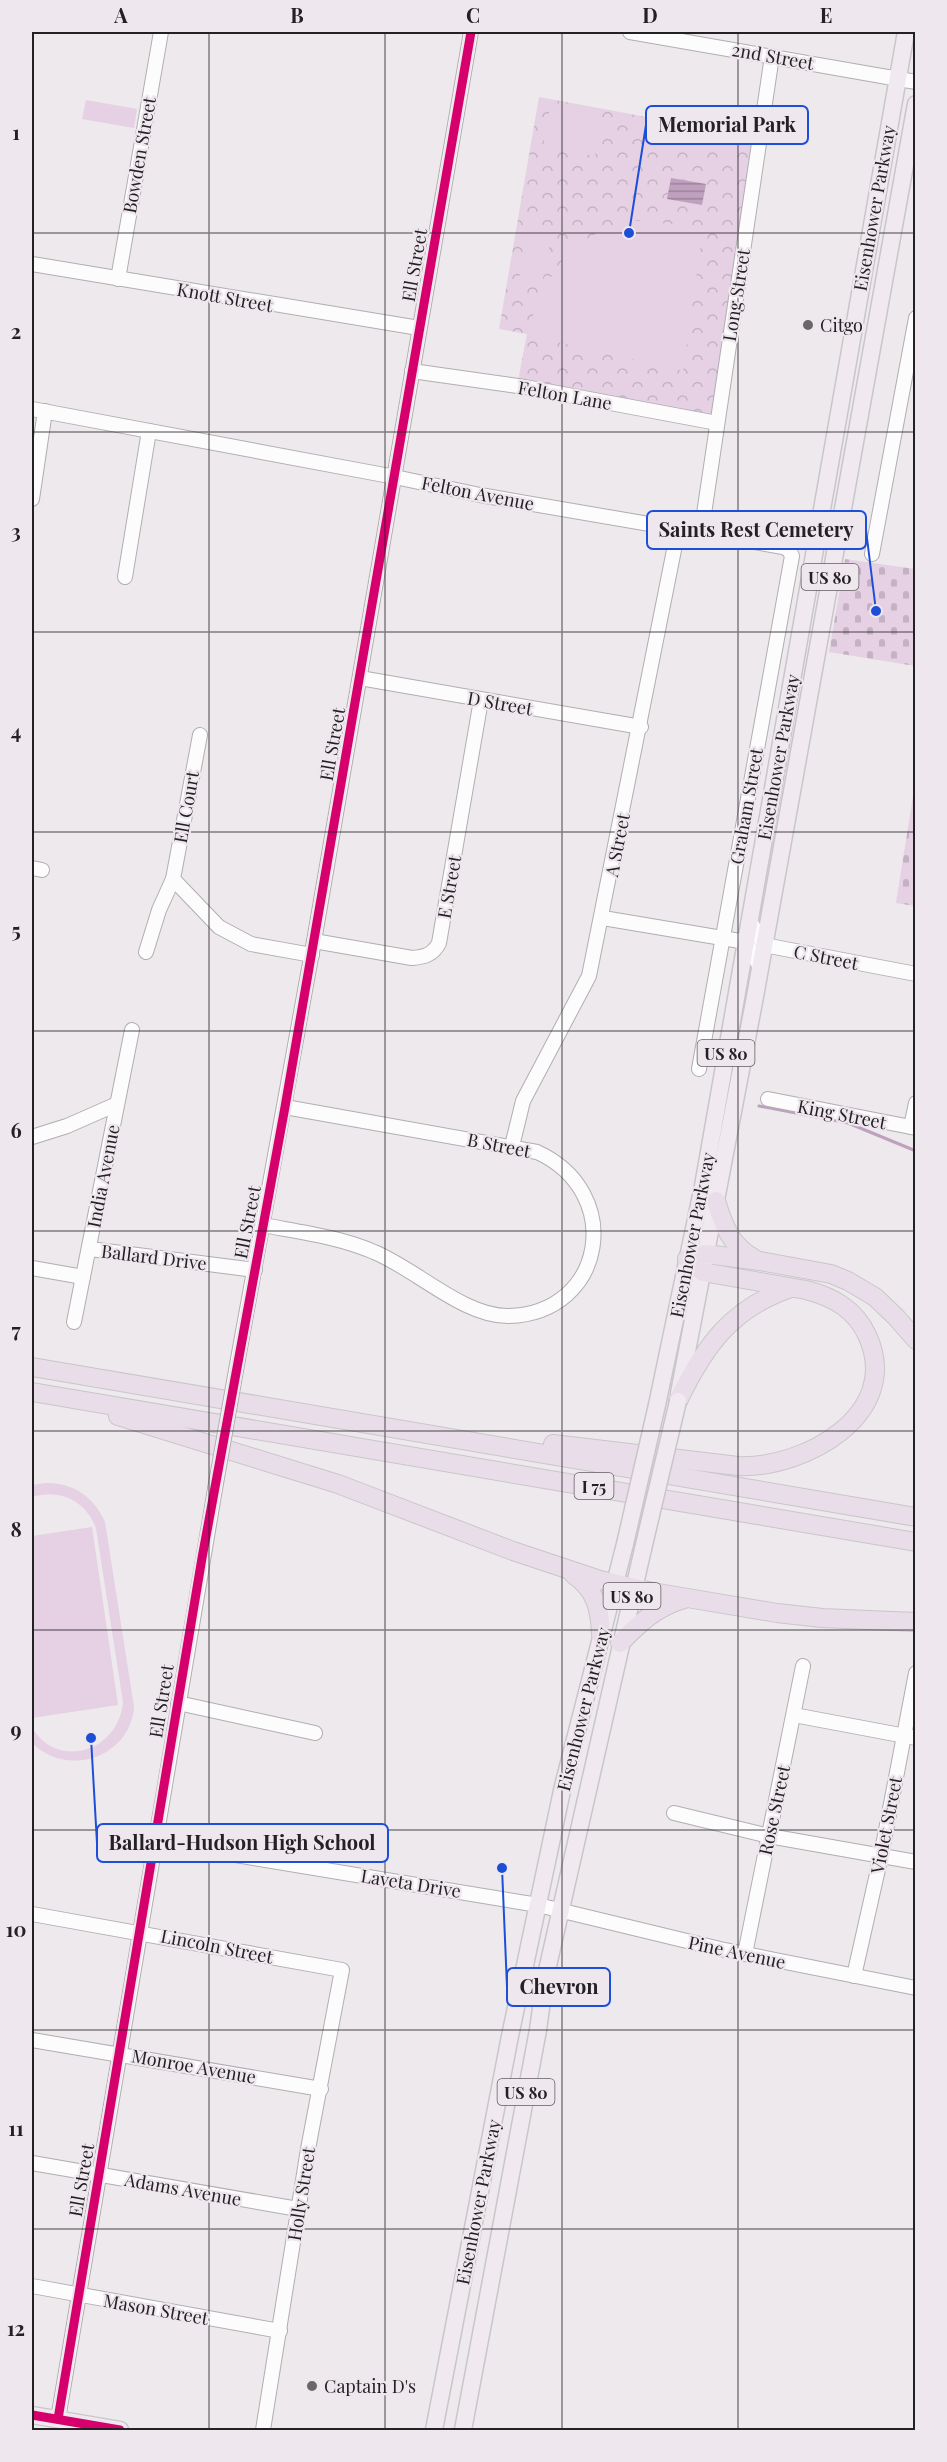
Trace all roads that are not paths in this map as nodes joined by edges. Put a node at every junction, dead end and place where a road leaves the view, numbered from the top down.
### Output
1 (161, 32) edge
2 (471, 32) edge
3 (630, 32) edge
4 (906, 32) edge
5 (682, 36) edge
6 (772, 56) junction
7 (897, 79) junction
8 (915, 82) edge
9 (915, 104) edge
10 (32, 264) edge
11 (118, 279) junction
12 (915, 318) edge
13 (419, 328) junction
14 (412, 371) junction
15 (38, 410) edge
16 (717, 423) junction
17 (149, 431) junction
18 (395, 477) junction
19 (32, 499) edge
20 (678, 530) junction
21 (701, 534) junction
22 (783, 547) joint
23 (872, 554) dead end
24 (125, 577) dead end
25 (360, 678) junction
26 (481, 700) junction
27 (641, 726) junction
28 (200, 735) dead end
29 (173, 879) junction
30 (603, 918) junction
31 (750, 921) junction
32 (723, 938) junction
33 (746, 942) junction
34 (764, 945) junction
35 (313, 948) junction
36 (146, 952) dead end
37 (760, 967) junction
38 (915, 974) edge
39 (132, 1030) dead end
40 (699, 1069) dead end
41 (768, 1099) dead end
42 (915, 1103) edge
43 (117, 1104) junction
44 (285, 1107) junction
45 (913, 1128) edge
46 (32, 1137) edge
47 (512, 1146) junction
48 (716, 1202) junction
49 (263, 1225) junction
50 (90, 1249) junction
51 (687, 1259) junction
52 (760, 1261) junction
53 (704, 1263) junction
54 (32, 1268) edge
55 (255, 1270) junction
56 (83, 1276) junction
57 (793, 1288) junction
58 (74, 1322) dead end
59 (915, 1340) edge
60 (32, 1367) edge
61 (32, 1392) edge
62 (54, 1395) junction
63 (678, 1401) junction
64 (464, 1439) junction
65 (915, 1517) edge
66 (915, 1542) edge
67 (569, 1571) junction
68 (625, 1585) junction
69 (687, 1598) junction
70 (915, 1622) edge
71 (601, 1635) junction
72 (620, 1642) junction
73 (802, 1666) dead end
74 (915, 1673) edge
75 (178, 1703) junction
76 (794, 1715) junction
77 (315, 1734) dead end
78 (909, 1737) edge
79 (674, 1813) dead end
80 (769, 1836) junction
81 (156, 1842) junction
82 (881, 1856) junction
83 (915, 1862) edge
84 (538, 1905) junction
85 (560, 1910) junction
86 (32, 1914) edge
87 (140, 1932) junction
88 (745, 1954) junction
89 (332, 1968) joint
90 (854, 1976) junction
91 (915, 1988) edge
92 (32, 2040) edge
93 (119, 2053) junction
94 (321, 2088) junction
95 (32, 2163) edge
96 (99, 2174) junction
97 (298, 2210) junction
98 (32, 2286) edge
99 (78, 2295) junction
100 (280, 2331) junction
101 (32, 2415) edge
102 (58, 2420) junction
103 (113, 2430) edge
104 (263, 2430) edge
105 (434, 2430) edge
106 (463, 2430) edge

1 - 11 street, Bowden Street
2 - 13 street, Ell Street
3 - 5 street, 2nd Street
4 - 7 main road, Eisenhower Parkway / US 80
5 - 6 street, 2nd Street
6 - 7 street, 2nd Street
6 - 16 street, Long Street
7 - 8 street, 2nd Street
7 - 31 main road, Eisenhower Parkway / US 80
9 - 34 main road, Eisenhower Parkway / US 80
10 - 11 street, Knott Street
11 - 13 street, Knott Street
12 - 23 street
13 - 14 street, Ell Street
14 - 16 street, Felton Lane
14 - 18 street, Ell Street
15 - 17 street, Felton Avenue
15 - 19 street
16 - 21 street, Long Street
17 - 18 street, Felton Avenue
17 - 24 street
18 - 20 street, Felton Avenue
18 - 25 street, Ell Street
20 - 21 street, Felton Avenue
20 - 27 street, A Street
21 - 22 street, Felton Avenue
22 - 32 street, Graham Street
25 - 26 street, D Street
25 - 35 street, Ell Street
26 - 27 street, D Street
26 - 35 street, E Street
27 - 30 street, A Street
28 - 29 street, Ell Court
29 - 35 street
29 - 36 street, Ell Court
30 - 32 street
30 - 47 street, A Street
31 - 33 main road, Eisenhower Parkway / US 80
31 - 34 street
32 - 33 street
32 - 40 street, Graham Street
33 - 37 street
33 - 51 main road, Eisenhower Parkway / US 80
34 - 37 main road, Eisenhower Parkway / US 80
34 - 38 street, C Street
35 - 44 street, Ell Street
37 - 48 main road, Eisenhower Parkway / US 80
39 - 43 street, India Avenue
41 - 45 street, King Street
42 - 45 street
43 - 46 street
43 - 50 street, India Avenue
44 - 47 street, B Street
44 - 49 street, Ell Street
47 - 49 street, B Street
48 - 52 highway
48 - 53 main road, Eisenhower Parkway / US 80
49 - 55 street, Ell Street
50 - 55 street, Ballard Drive
50 - 56 street, India Avenue
51 - 53 highway
51 - 68 main road, Eisenhower Parkway / US 80, bridge
52 - 53 highway
52 - 59 highway
53 - 57 highway
53 - 63 main road, Eisenhower Parkway / US 80
54 - 56 street, Ballard Drive
55 - 75 street, Ell Street, bridge
56 - 58 street, India Avenue
57 - 63 highway
57 - 64 highway
60 - 64 highway, I 75
61 - 62 highway, I 75
62 - 66 highway, I 75
62 - 67 highway
63 - 68 main road, Eisenhower Parkway / US 80, bridge
64 - 65 highway, I 75
67 - 68 highway
67 - 71 highway
68 - 69 highway
68 - 71 main road, Eisenhower Parkway / US 80
68 - 72 main road, Eisenhower Parkway / US 80
69 - 70 highway
69 - 72 highway
71 - 84 main road, Eisenhower Parkway / US 80
72 - 85 main road, Eisenhower Parkway / US 80
73 - 76 street, Rose Street
74 - 78 street, Violet Street
75 - 77 street
75 - 81 street, Ell Street
76 - 78 street
76 - 80 street, Rose Street
78 - 82 street, Violet Street
79 - 80 street
80 - 82 street
80 - 88 street, Rose Street
81 - 84 street, Laveta Drive
81 - 87 street, Ell Street
82 - 83 street
82 - 90 street, Violet Street
84 - 85 street, Laveta Drive
84 - 105 main road, Eisenhower Parkway / US 80
85 - 88 street, Pine Avenue
85 - 106 main road, Eisenhower Parkway / US 80
86 - 87 street, Lincoln Street
87 - 89 street, Lincoln Street
87 - 93 street, Ell Street
88 - 90 street, Pine Avenue
89 - 94 street, Holly Street
90 - 91 street, Pine Avenue
92 - 93 street, Monroe Avenue
93 - 94 street, Monroe Avenue
93 - 96 street, Ell Street
94 - 97 street, Holly Street
95 - 96 street, Adams Avenue
96 - 97 street, Adams Avenue
96 - 99 street, Ell Street
97 - 100 street, Holly Street
98 - 99 street, Mason Street
99 - 100 street, Mason Street
99 - 102 street, Ell Street
100 - 104 street, Holly Street
101 - 102 main road
102 - 103 main road

